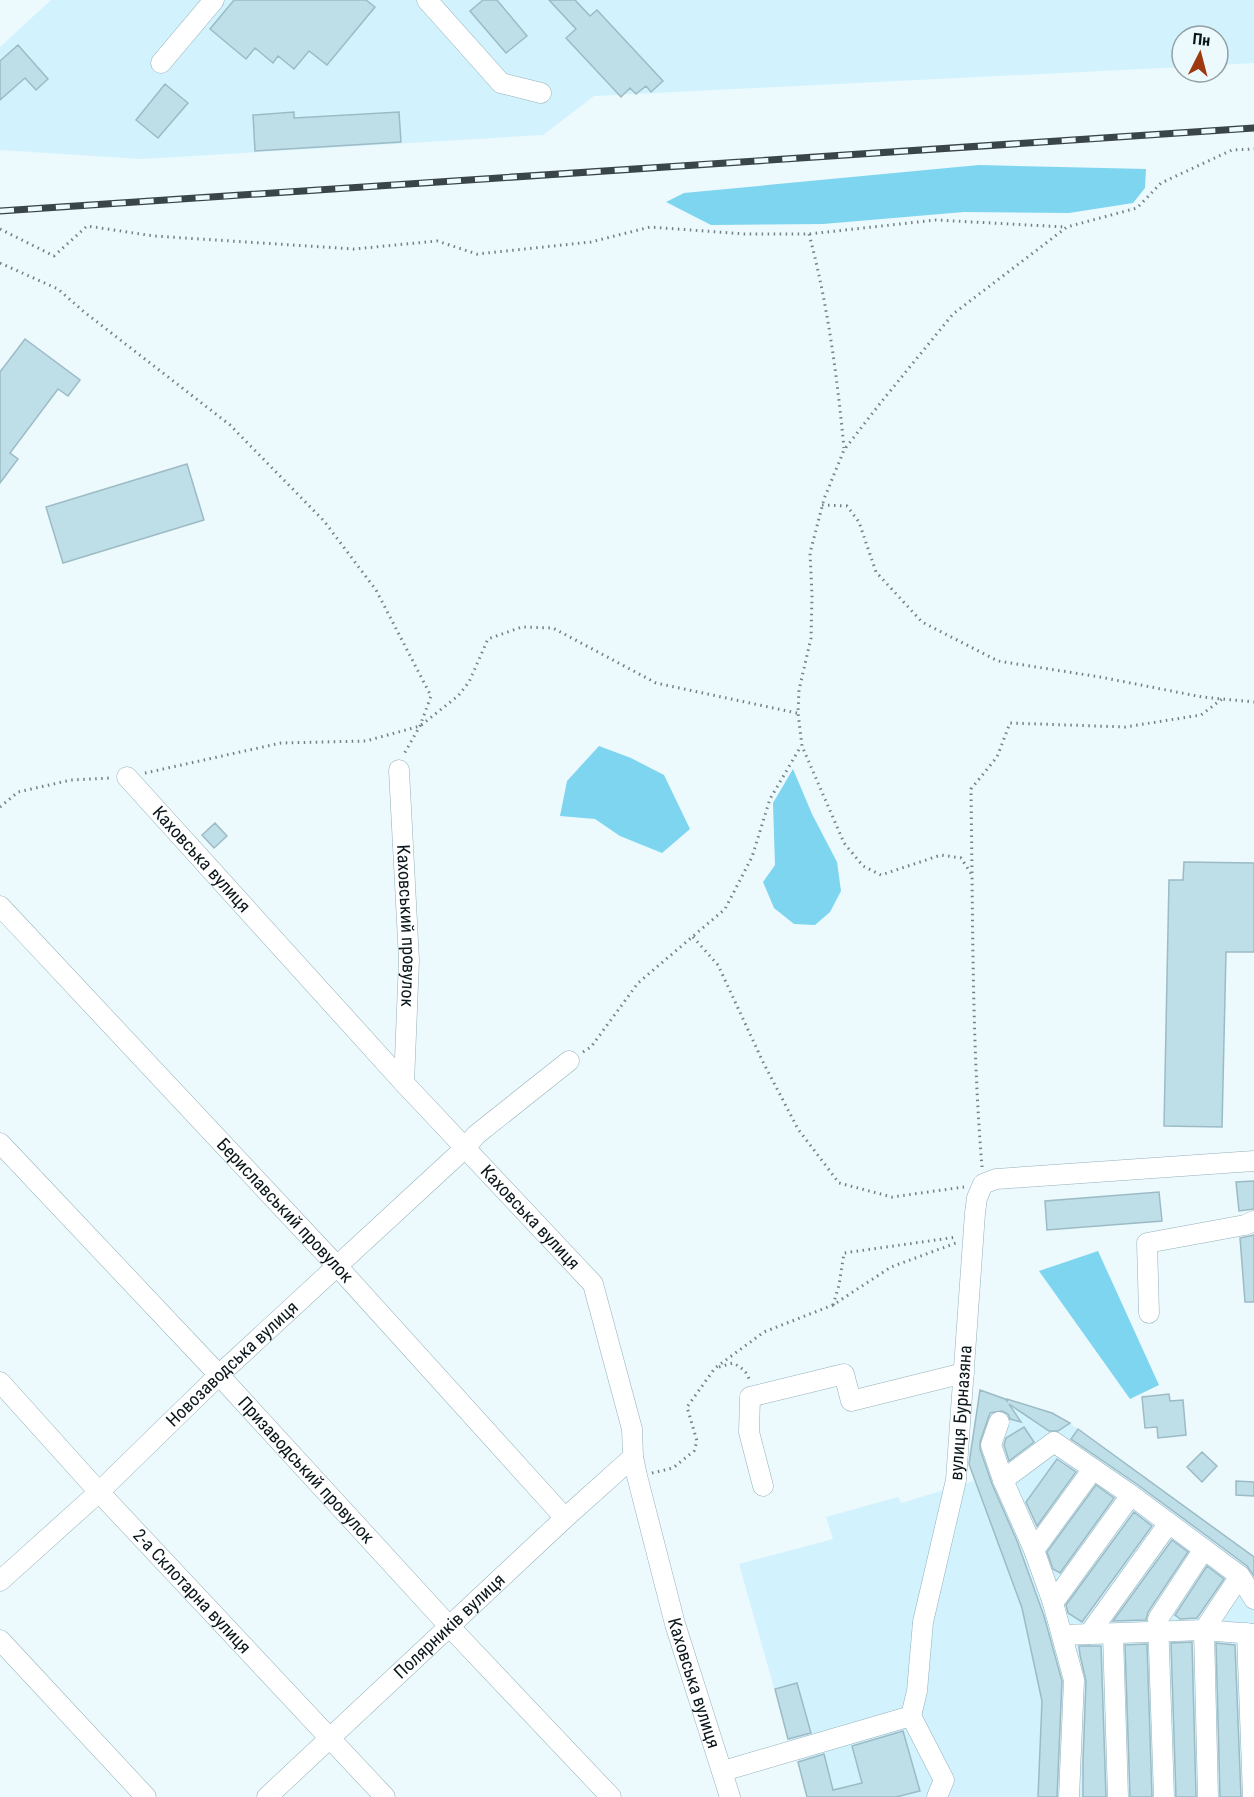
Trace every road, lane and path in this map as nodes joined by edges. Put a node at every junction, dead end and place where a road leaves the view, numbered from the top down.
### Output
1 (214, 0) edge
2 (427, 0) edge
3 (161, 63) dead end
4 (541, 93) dead end
5 (1254, 148) edge
6 (1067, 227) junction
7 (0, 230) edge
8 (809, 234) junction
9 (0, 263) edge
10 (844, 450) junction
11 (822, 505) junction
12 (1222, 699) junction
13 (1254, 702) edge
14 (798, 713) junction
15 (420, 726) junction
16 (802, 746) junction
17 (399, 770) joint
18 (127, 777) junction
19 (0, 807) edge
20 (972, 875) junction
21 (0, 906) edge
22 (693, 937) junction
23 (569, 1061) joint
24 (404, 1083) junction
25 (0, 1143) edge
26 (465, 1148) junction
27 (1254, 1161) edge
28 (983, 1184) junction
29 (1254, 1221) edge
30 (974, 1234) junction
31 (338, 1267) junction
32 (833, 1305) junction
33 (1149, 1313) dead end
34 (715, 1368) junction
35 (964, 1373) junction
36 (219, 1375) junction
37 (0, 1382) edge
38 (755, 1396) junction
39 (999, 1422) dead end
40 (635, 1467) junction
41 (1093, 1469) junction
42 (1003, 1480) junction
43 (763, 1486) dead end
44 (99, 1492) junction
45 (1131, 1495) junction
46 (565, 1518) junction
47 (1169, 1523) junction
48 (1204, 1549) junction
49 (1034, 1550) junction
50 (1240, 1576) junction
51 (0, 1581) edge
52 (1254, 1599) edge
53 (1053, 1603) junction
54 (449, 1626) junction
55 (1204, 1630) junction
56 (1158, 1631) junction
57 (1251, 1633) edge
58 (1089, 1634) junction
59 (1113, 1634) junction
60 (1063, 1635) junction
61 (0, 1640) edge
62 (911, 1716) junction
63 (330, 1738) junction
64 (723, 1771) junction
65 (146, 1797) edge
66 (267, 1797) edge
67 (385, 1797) edge
68 (611, 1797) edge
69 (730, 1797) edge
70 (938, 1797) edge
71 (1069, 1797) edge
72 (1118, 1797) edge
73 (1164, 1797) edge
74 (1208, 1797) edge
75 (1254, 1797) edge

1 - 3 street
2 - 4 street
5 - 6 path
6 - 8 path
6 - 10 path
7 - 8 path
8 - 10 path
9 - 15 path
10 - 11 path
11 - 12 path
11 - 14 path
12 - 13 path
12 - 20 path
14 - 15 path
14 - 16 path
15 - 17 path
15 - 18 path
16 - 20 path
16 - 22 path
17 - 24 street, Каховський провулок
18 - 19 path
18 - 24 street, Каховська вулиця
20 - 28 path
21 - 31 street, Бериславський провулок
22 - 23 path
22 - 28 path
23 - 26 street, Новозаводська вулиця
24 - 26 street, Каховська вулиця
25 - 36 street, Призаводський провулок
26 - 31 street, Новозаводська вулиця
26 - 40 street, Каховська вулиця
27 - 28 street
28 - 30 street, вулиця Бурназяна
29 - 33 street
30 - 32 path
30 - 32 path
30 - 35 street, вулиця Бурназяна
31 - 36 street, Новозаводська вулиця
31 - 46 street, Бериславський провулок
32 - 34 path
34 - 38 path
34 - 40 path
35 - 38 street
35 - 62 street, вулиця Бурназяна
36 - 44 street, Новозаводська вулиця
36 - 54 street, Призаводський провулок
37 - 44 street, 2-а Склотарна вулиця
38 - 43 street
39 - 42 street
40 - 46 street, Полярників вулиця
40 - 64 street, Каховська вулиця
41 - 42 street
41 - 45 street
41 - 49 street
42 - 49 street
44 - 51 street, Новозаводська вулиця
44 - 63 street, 2-а Склотарна вулиця
45 - 47 street
45 - 53 street
46 - 54 street, Полярників вулиця
47 - 48 street
47 - 58 street
48 - 50 street
48 - 56 street
49 - 53 street
50 - 52 street
50 - 55 street
53 - 60 street
54 - 63 street, Полярників вулиця
54 - 68 street, Призаводський провулок
55 - 56 street
55 - 57 street
55 - 74 street
56 - 59 street
56 - 73 street
57 - 75 street
58 - 59 street
58 - 60 street
59 - 72 street
60 - 71 street
61 - 65 street
62 - 64 street
62 - 70 street
63 - 66 street, Полярників вулиця
63 - 67 street, 2-а Склотарна вулиця
64 - 69 street, Каховська вулиця

